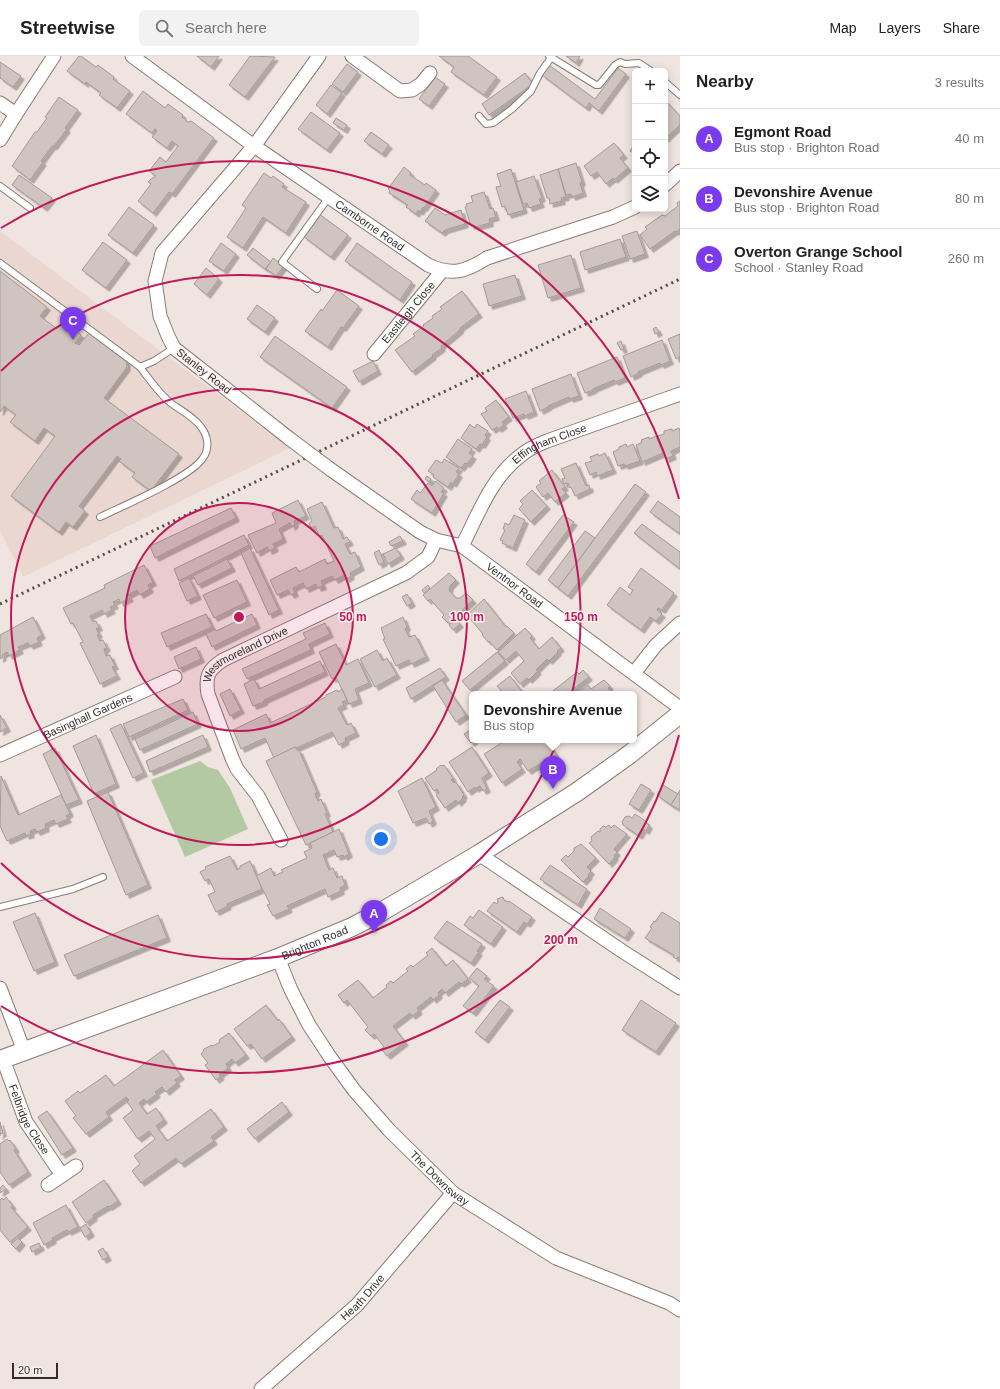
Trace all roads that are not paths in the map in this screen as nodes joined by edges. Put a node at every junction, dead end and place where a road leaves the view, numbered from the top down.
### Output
1 (54, 56) edge
2 (132, 56) edge
3 (319, 56) edge
4 (352, 56) edge
5 (550, 57) edge
6 (646, 68) edge
7 (430, 73) dead end
8 (668, 85) edge
9 (680, 95) edge
10 (0, 103) edge
11 (16, 114) junction
12 (480, 116) dead end
13 (0, 140) edge
14 (254, 146) junction
15 (680, 171) edge
16 (668, 182) edge
17 (0, 186) edge
18 (329, 197) junction
19 (30, 208) dead end
20 (632, 208) edge
21 (0, 263) edge
22 (442, 271) junction
23 (317, 289) dead end
24 (174, 348) junction
25 (374, 354) dead end
26 (140, 367) junction
27 (680, 394) edge
28 (100, 517) dead end
29 (420, 532) joint
30 (436, 540) junction
31 (462, 546) junction
32 (680, 623) edge
33 (634, 673) junction
34 (175, 677) dead end
35 (680, 708) edge
36 (680, 714) edge
37 (0, 755) edge
38 (281, 840) dead end
39 (479, 854) junction
40 (103, 877) dead end
41 (0, 906) edge
42 (278, 958) junction
43 (0, 988) edge
44 (680, 988) edge
45 (24, 1051) junction
46 (1, 1060) edge
47 (76, 1166) dead end
48 (62, 1175) junction
49 (48, 1185) dead end
50 (453, 1193) junction
51 (680, 1310) edge
52 (261, 1389) edge

1 - 11 street
2 - 14 street, Camborne Road
3 - 14 street, Stanley Road
4 - 7 street
5 - 6 lane
5 - 12 lane
8 - 9 lane
10 - 11 street
11 - 13 street
14 - 18 street, Camborne Road
14 - 24 street, Stanley Road
15 - 16 street
17 - 19 lane
18 - 22 street, Camborne Road
18 - 23 lane
20 - 22 street, Camborne Road
21 - 26 lane
22 - 25 street, Eastleigh Close
24 - 26 lane
24 - 29 street, Stanley Road, bridge
26 - 28 lane
27 - 31 street, Effingham Close
29 - 30 street, Ventnor Road
30 - 31 street, Ventnor Road
30 - 38 street, Westmoreland Drive
31 - 33 street, Ventnor Road
32 - 33 street
33 - 35 street, Ventnor Road
34 - 37 street, Basinghall Gardens
36 - 39 main road, Brighton Road
39 - 42 main road, Brighton Road
39 - 44 street
40 - 41 lane
42 - 45 main road, Brighton Road
42 - 50 street, The Downsway
43 - 45 street
45 - 46 main road, Brighton Road
46 - 48 street, Felbridge Close
47 - 48 street
48 - 49 street
50 - 51 street, The Downsway
50 - 52 street, Heath Drive

